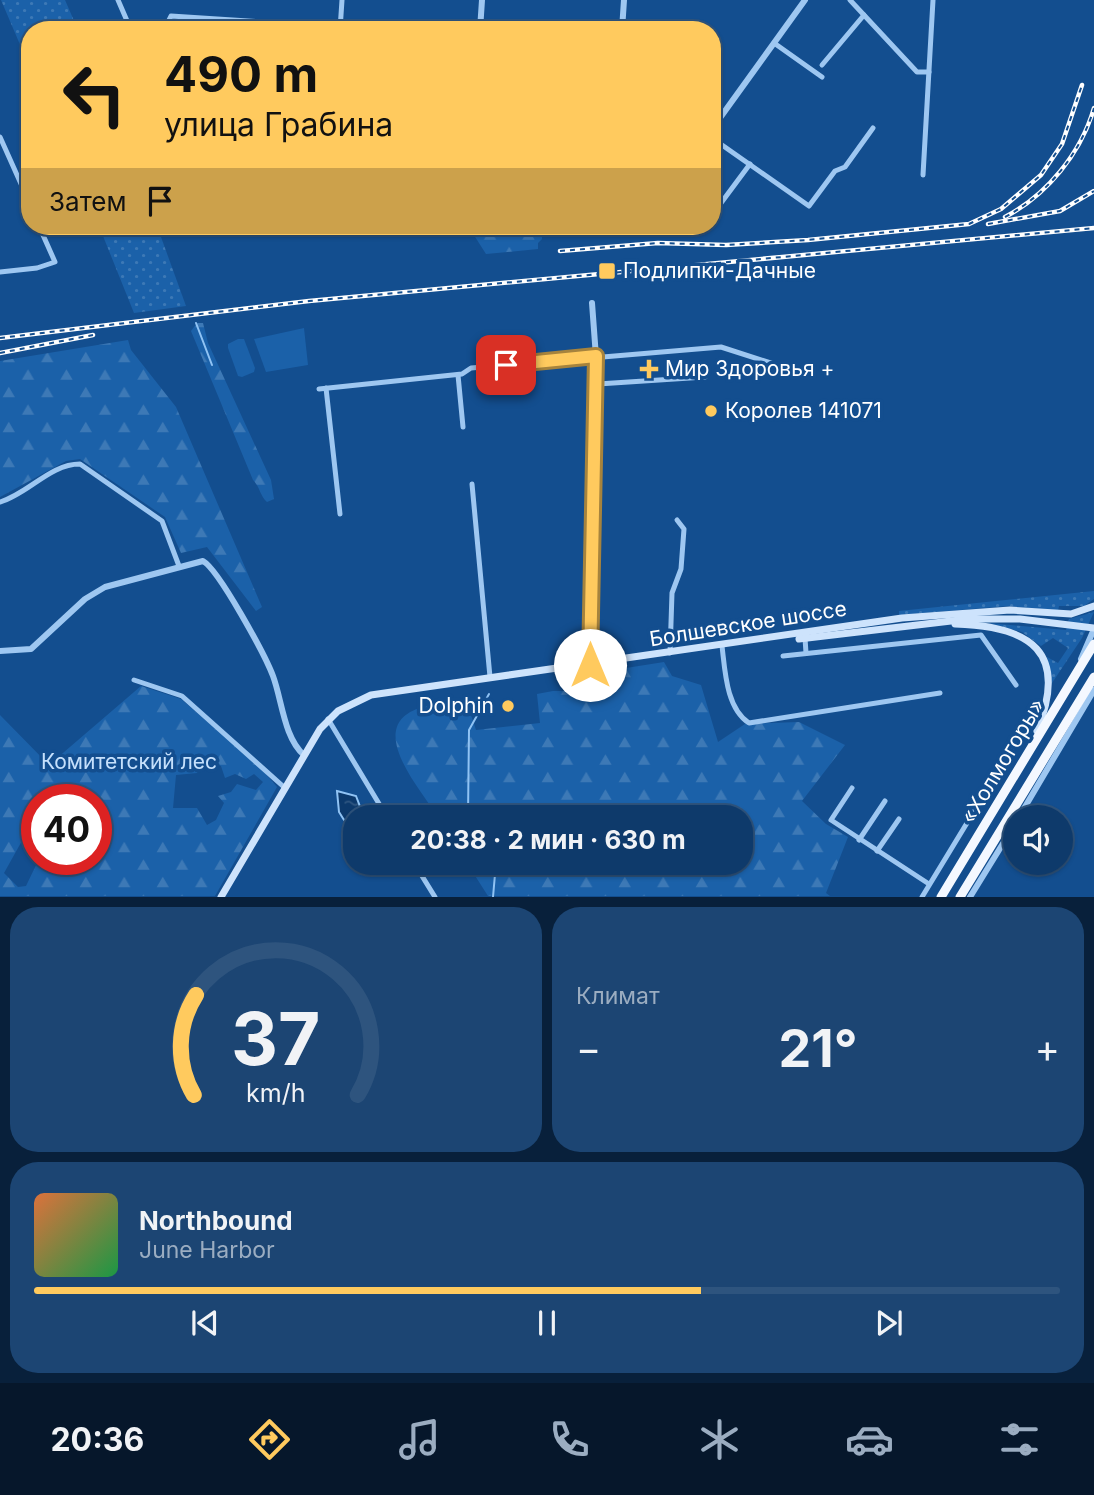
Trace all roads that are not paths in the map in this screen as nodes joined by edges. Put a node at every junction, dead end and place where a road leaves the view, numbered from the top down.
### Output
1 (118, 0) edge
2 (342, 0) edge
3 (482, 0) edge
4 (624, 0) edge
5 (805, 0) edge
6 (850, 0) edge
7 (933, 0) edge
8 (864, 15) junction
9 (127, 21) edge
10 (168, 21) edge
11 (241, 21) edge
12 (340, 21) edge
13 (481, 21) edge
14 (623, 21) edge
15 (774, 43) junction
16 (822, 65) dead end
17 (929, 72) junction
18 (822, 77) dead end
19 (721, 117) edge
20 (873, 128) dead end
21 (0, 137) edge
22 (721, 144) edge
23 (750, 164) junction
24 (923, 175) dead end
25 (21, 184) edge
26 (721, 203) edge
27 (43, 235) edge
28 (0, 272) edge
29 (592, 303) dead end
30 (596, 356) junction
31 (458, 375) junction
32 (705, 376) dead end
33 (811, 376) dead end
34 (598, 384) junction
35 (463, 427) dead end
36 (472, 484) dead end
37 (0, 502) edge
38 (340, 514) dead end
39 (677, 520) dead end
40 (179, 566) junction
41 (1094, 606) edge
42 (912, 625) junction
43 (1094, 628) edge
44 (805, 638) junction
45 (764, 641) junction
46 (1094, 644) edge
47 (722, 646) junction
48 (0, 651) edge
49 (670, 653) junction
50 (806, 653) junction
51 (783, 656) dead end
52 (590, 665) junction
53 (490, 677) junction
54 (1094, 677) edge
55 (134, 680) dead end
56 (1072, 681) junction
57 (1016, 685) dead end
58 (940, 693) dead end
59 (1093, 694) edge
60 (1032, 716) dead end
61 (328, 719) junction
62 (304, 755) junction
63 (1028, 755) junction
64 (285, 788) junction
65 (852, 788) dead end
66 (885, 801) dead end
67 (380, 805) edge
68 (1026, 805) edge
69 (899, 819) dead end
70 (859, 840) junction
71 (1003, 843) edge
72 (877, 851) junction
73 (421, 875) edge
74 (929, 884) junction
75 (221, 897) edge
76 (435, 897) edge
77 (922, 897) edge
78 (941, 897) edge
79 (960, 897) edge
80 (970, 897) edge

1 - 9 street
2 - 12 street
3 - 13 street
4 - 14 street
5 - 15 street
6 - 8 street
7 - 17 street
8 - 16 street
8 - 17 street
10 - 11 street
15 - 18 street
15 - 19 street
17 - 24 street
20 - 23 street
21 - 25 street
22 - 23 street
23 - 26 street
27 - 28 street
29 - 30 street
30 - 31 street
30 - 33 street
30 - 34 street
31 - 35 street
31 - 38 street
32 - 34 street
34 - 52 street
36 - 53 street
37 - 40 street
39 - 49 street
40 - 48 street
40 - 62 street
41 - 45 main road, Болшевское шоссе
42 - 43 main road
42 - 44 main road
42 - 63 main road
43 - 56 street
44 - 45 main road
44 - 50 street
45 - 47 main road, Болшевское шоссе
46 - 56 highway, «Холмогоры»
47 - 49 main road, Болшевское шоссе
47 - 58 street
49 - 52 main road, Болшевское шоссе
50 - 51 street
50 - 57 street
52 - 53 main road, Болшевское шоссе
53 - 61 main road, Болшевское шоссе
54 - 79 highway, «Холмогоры»
55 - 64 street
56 - 63 highway, «Холмогоры»
59 - 68 street
60 - 74 street
61 - 62 main road, Болшевское шоссе
61 - 67 street
62 - 64 main road, Болшевское шоссе
63 - 78 highway, «Холмогоры»
64 - 75 main road, Болшевское шоссе
65 - 70 street
66 - 70 street
69 - 72 street
70 - 72 street
71 - 80 street
72 - 74 street
73 - 76 street
74 - 77 street

